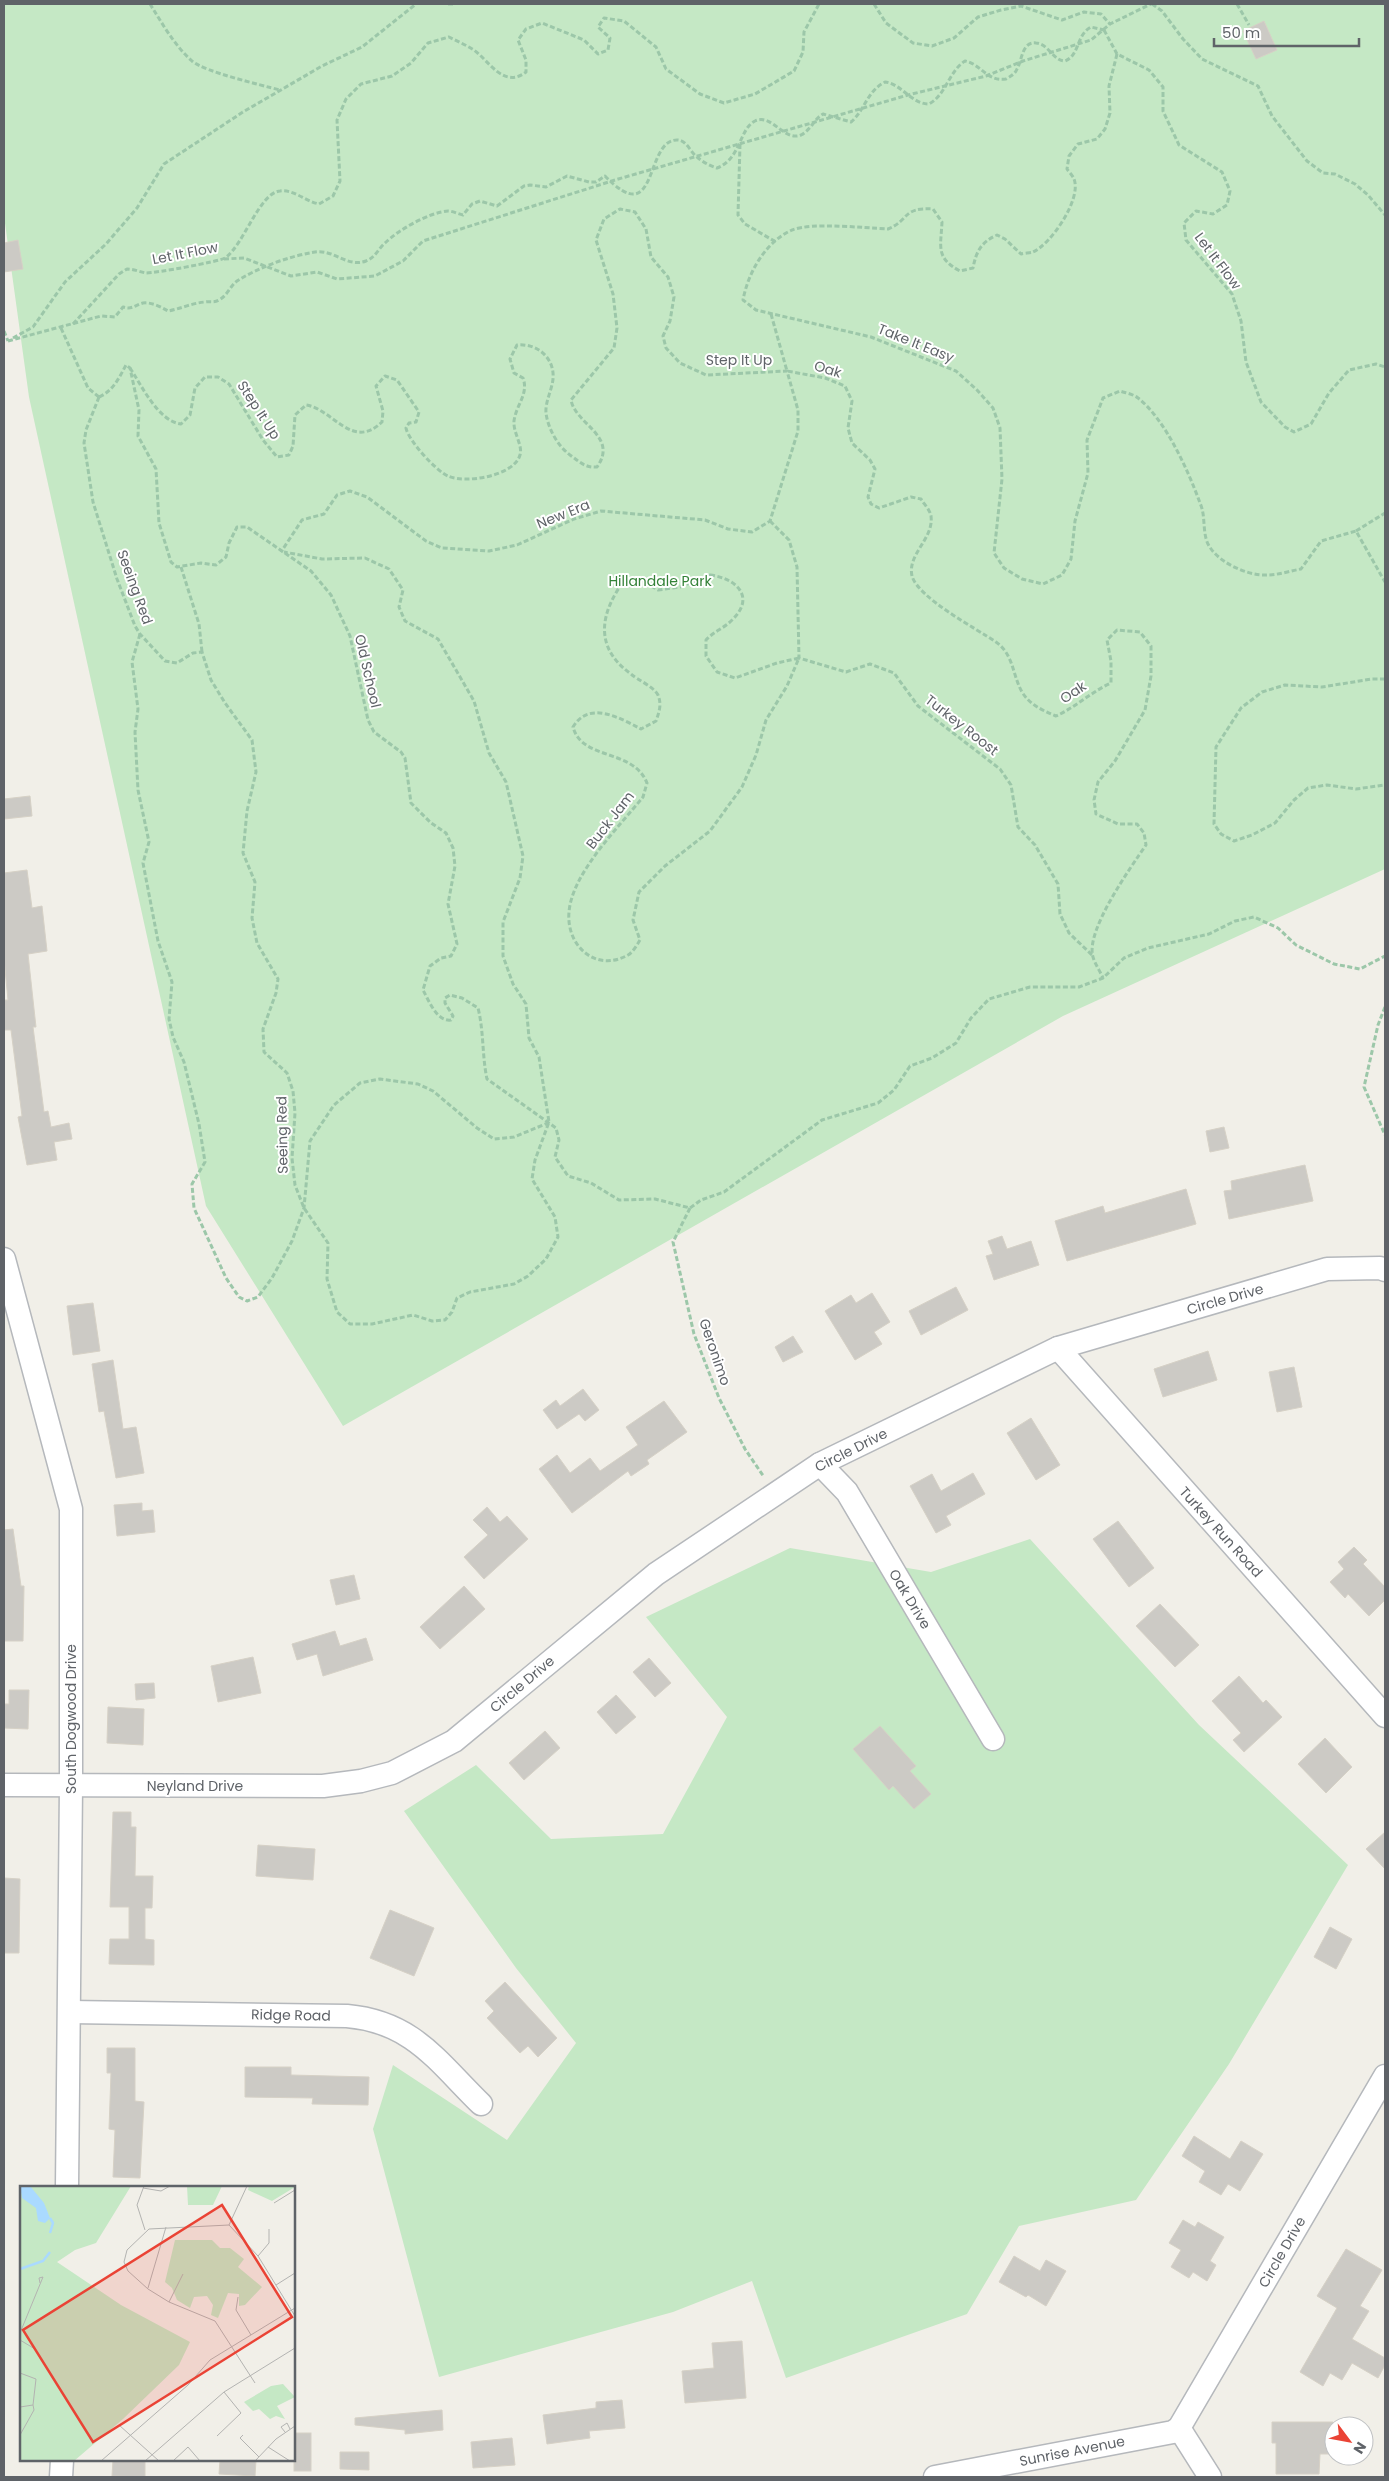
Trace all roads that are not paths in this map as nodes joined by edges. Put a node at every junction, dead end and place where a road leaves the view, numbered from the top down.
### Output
1 (4, 1259) edge
2 (1385, 1270) edge
3 (1058, 1348) junction
4 (820, 1464) junction
5 (1385, 1716) edge
6 (993, 1739) dead end
7 (386, 1774) joint
8 (4, 1785) edge
9 (71, 1786) junction
10 (70, 2012) junction
11 (1385, 2076) edge
12 (481, 2104) dead end
13 (66, 2186) edge
14 (1179, 2428) junction
15 (62, 2461) edge
16 (61, 2477) edge
17 (935, 2477) edge
18 (1210, 2477) edge

1 - 9 street, South Dogwood Drive
2 - 3 street, Circle Drive
3 - 4 street, Circle Drive
3 - 5 street, Turkey Run Road
4 - 6 street, Oak Drive
4 - 7 street, Circle Drive
7 - 9 street, Neyland Drive
8 - 9 street, Neyland Drive
9 - 10 street, South Dogwood Drive
10 - 12 street, Ridge Road
10 - 13 street, South Dogwood Drive
11 - 14 street, Circle Drive
14 - 17 street, Sunrise Avenue
14 - 18 street
15 - 16 street

